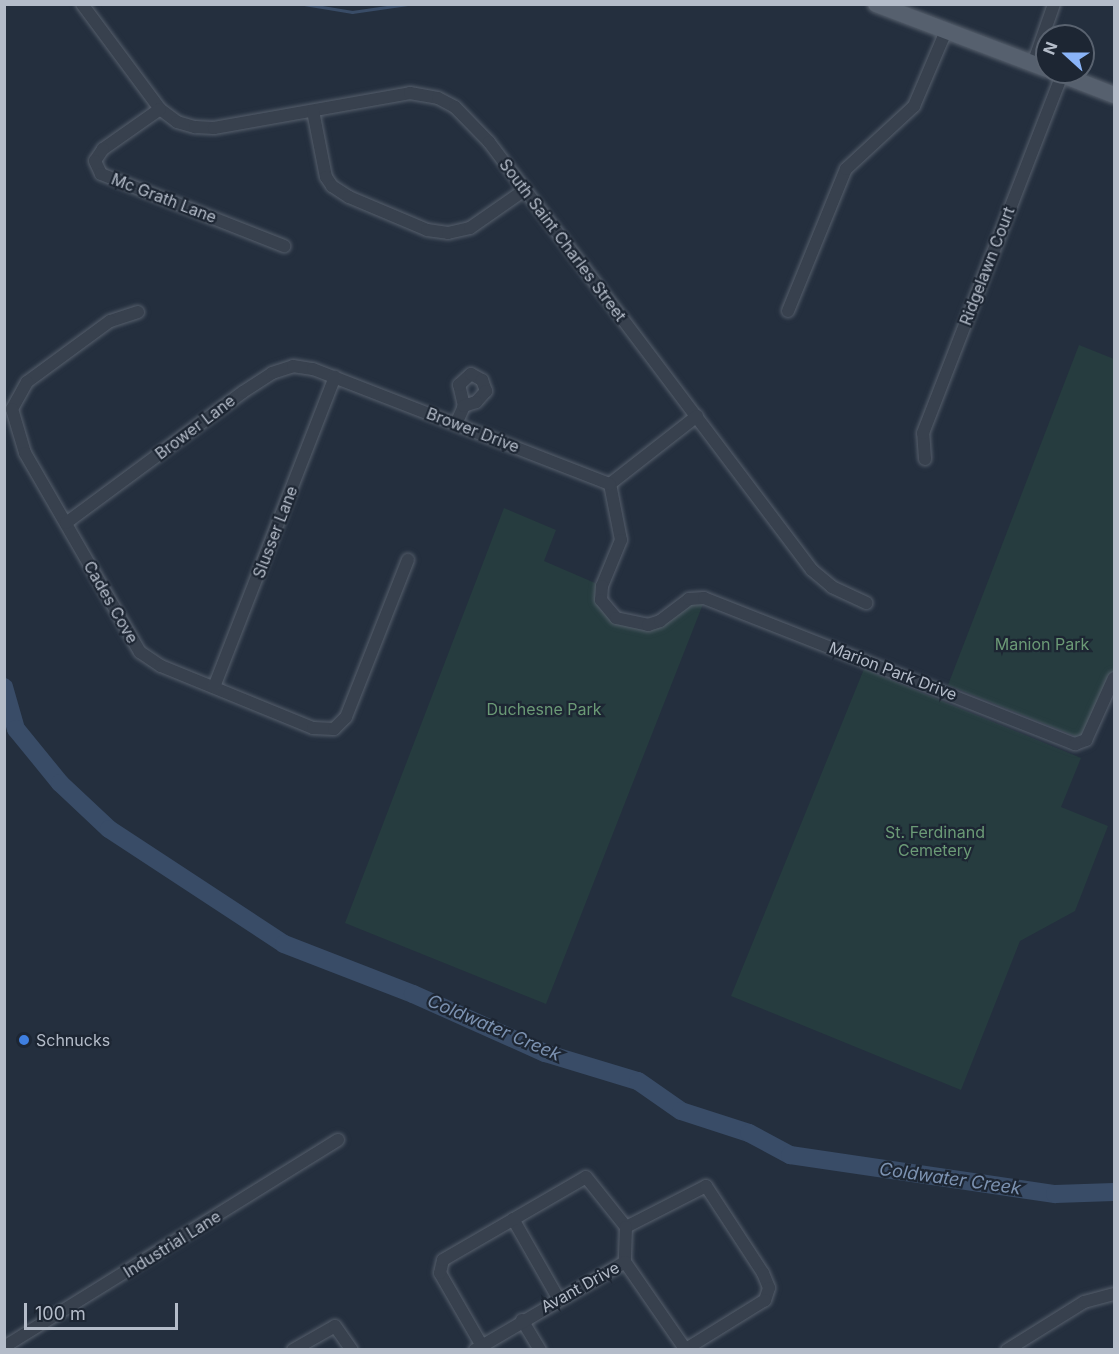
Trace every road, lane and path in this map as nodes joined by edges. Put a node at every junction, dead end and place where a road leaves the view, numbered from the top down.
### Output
1 (82, 4) edge
2 (876, 4) edge
3 (1054, 4) edge
4 (1052, 24) edge
5 (946, 31) junction
6 (1035, 65) edge
7 (1044, 84) edge
8 (1085, 84) edge
9 (1114, 95) edge
10 (160, 109) junction
11 (313, 111) junction
12 (523, 190) junction
13 (284, 246) dead end
14 (788, 311) dead end
15 (138, 312) dead end
16 (335, 377) junction
17 (464, 406) dead end
18 (697, 416) junction
19 (456, 424) junction
20 (925, 459) dead end
21 (610, 484) junction
22 (66, 523) junction
23 (408, 560) dead end
24 (867, 603) dead end
25 (1114, 678) edge
26 (214, 687) junction
27 (338, 1140) dead end
28 (513, 1220) junction
29 (626, 1227) junction
30 (625, 1262) junction
31 (1114, 1294) edge
32 (558, 1298) junction
33 (522, 1320) junction
34 (4, 1347) edge
35 (478, 1348) edge
36 (686, 1349) edge
37 (293, 1350) edge
38 (352, 1350) edge
39 (540, 1350) edge
40 (1007, 1350) edge

1 - 10 street
2 - 5 main road
3 - 4 street, Ridgelawn Court
5 - 6 main road
5 - 14 street
7 - 20 street, Ridgelawn Court
8 - 9 main road
10 - 11 street, South Saint Charles Street
10 - 13 street, Mc Grath Lane
11 - 12 street, South Saint Charles Street
11 - 12 street
12 - 18 street, South Saint Charles Street
15 - 22 street, Cades Cove
16 - 19 street, Brower Drive
16 - 22 street, Brower Lane
16 - 26 street, Slusser Lane
17 - 19 street
18 - 21 street
18 - 24 street, South Saint Charles Street
19 - 21 street, Brower Drive
21 - 25 street, Marion Park Drive
22 - 26 street, Cades Cove
23 - 26 street, Cades Cove
27 - 34 street, Industrial Lane
28 - 29 street
28 - 32 street
28 - 35 street
29 - 30 street
29 - 36 street
30 - 32 street, Avant Drive
30 - 36 street, Avant Drive
31 - 40 street
32 - 33 street, Avant Drive
33 - 35 street, Avant Drive
33 - 39 street
37 - 38 street

